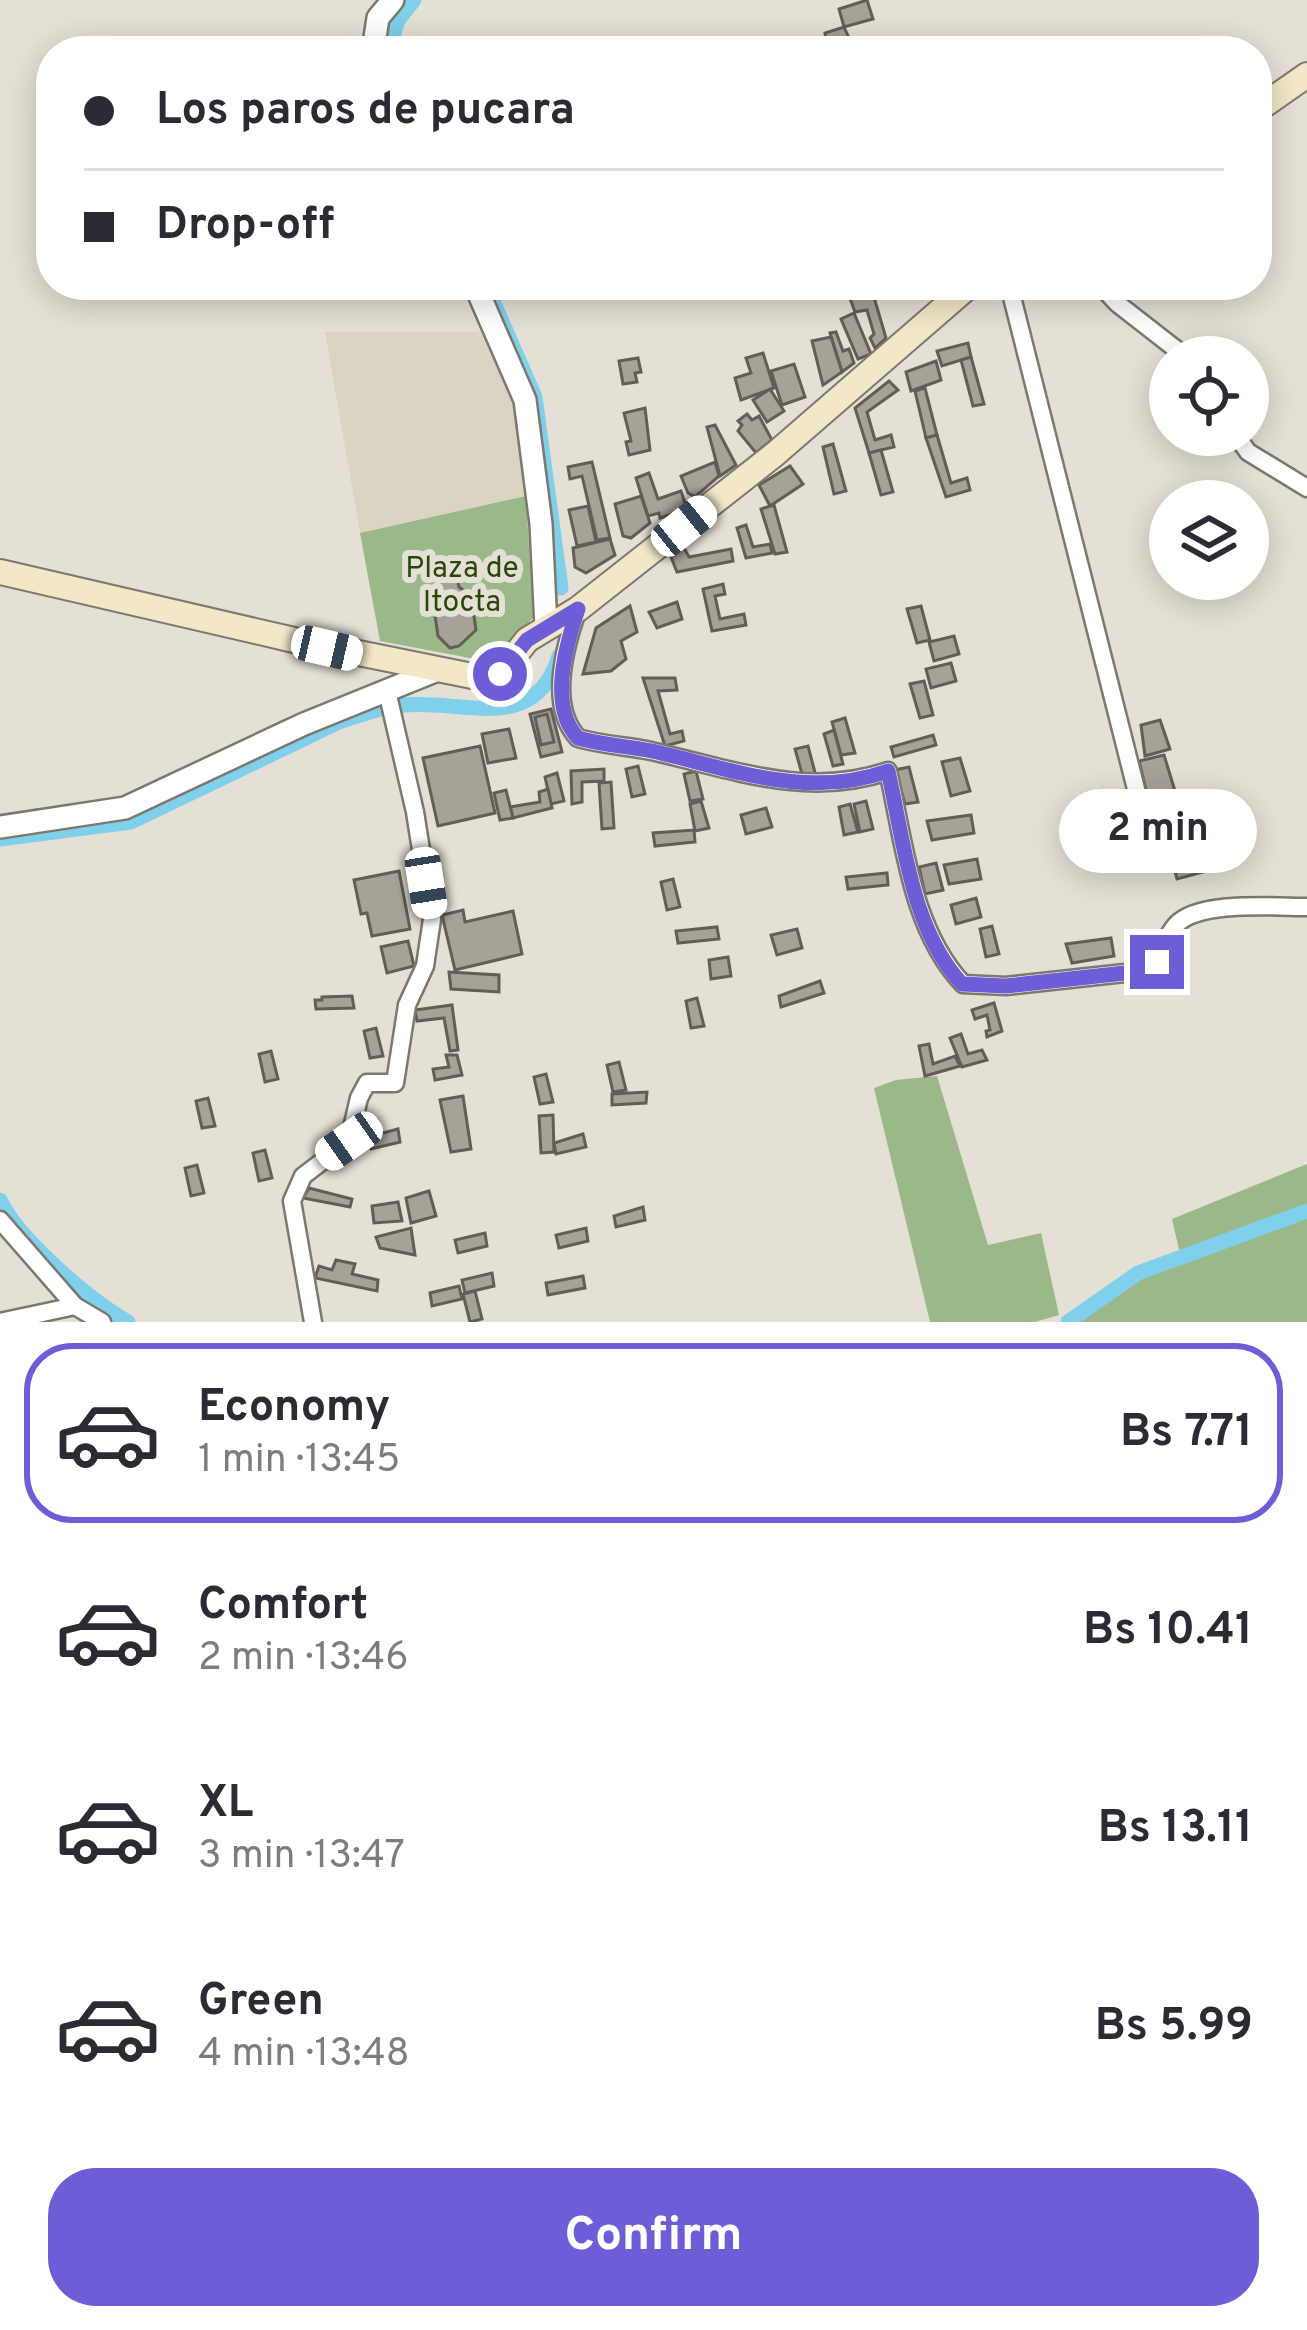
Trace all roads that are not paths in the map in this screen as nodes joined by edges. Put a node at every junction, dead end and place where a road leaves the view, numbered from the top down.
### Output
1 (391, 1) edge
2 (374, 36) edge
3 (1307, 76) edge
4 (1272, 100) edge
5 (482, 300) edge
6 (953, 300) edge
7 (1013, 300) edge
8 (1114, 300) edge
9 (1159, 336) edge
10 (1255, 456) edge
11 (1307, 488) edge
12 (0, 572) edge
13 (578, 609) junction
14 (546, 627) junction
15 (440, 669) junction
16 (389, 701) junction
17 (1136, 789) dead end
18 (0, 826) edge
19 (1307, 907) edge
20 (0, 1220) edge
21 (75, 1306) junction
22 (0, 1322) edge
23 (102, 1322) edge
24 (314, 1322) edge

1 - 2 street
3 - 4 main road
5 - 14 street
6 - 13 main road
7 - 17 street
8 - 9 street
10 - 11 street
12 - 15 main road
13 - 14 main road
13 - 19 street
14 - 15 main road
15 - 16 street
16 - 18 street
16 - 24 street
20 - 21 street
21 - 22 street
21 - 23 street

